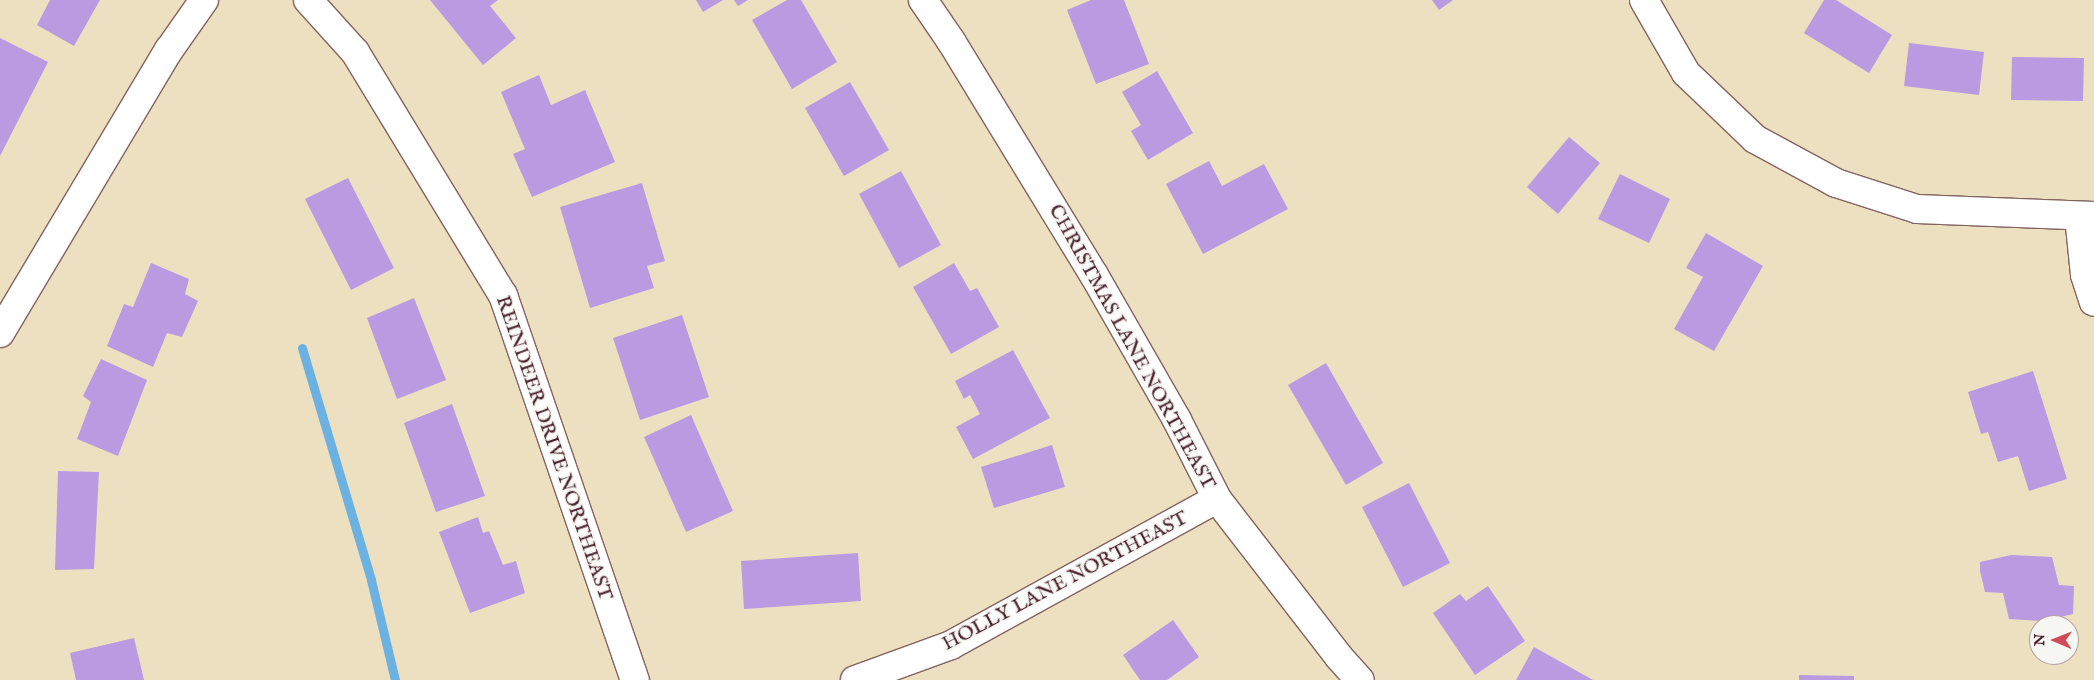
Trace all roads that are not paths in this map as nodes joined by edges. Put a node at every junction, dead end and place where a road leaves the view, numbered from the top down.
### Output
1 (204, 0) edge
2 (308, 0) edge
3 (923, 0) edge
4 (1644, 0) edge
5 (2086, 216) edge
6 (2094, 302) edge
7 (0, 333) edge
8 (1217, 499) junction
9 (635, 680) edge
10 (855, 680) edge
11 (1360, 680) edge

1 - 7 street
2 - 9 street, REINDEER DRIVE NORTHEAST
3 - 8 street, CHRISTMAS LANE NORTHEAST
4 - 5 street
5 - 6 street
8 - 10 street, HOLLY LANE NORTHEAST
8 - 11 street, CHRISTMAS LANE NORTHEAST

